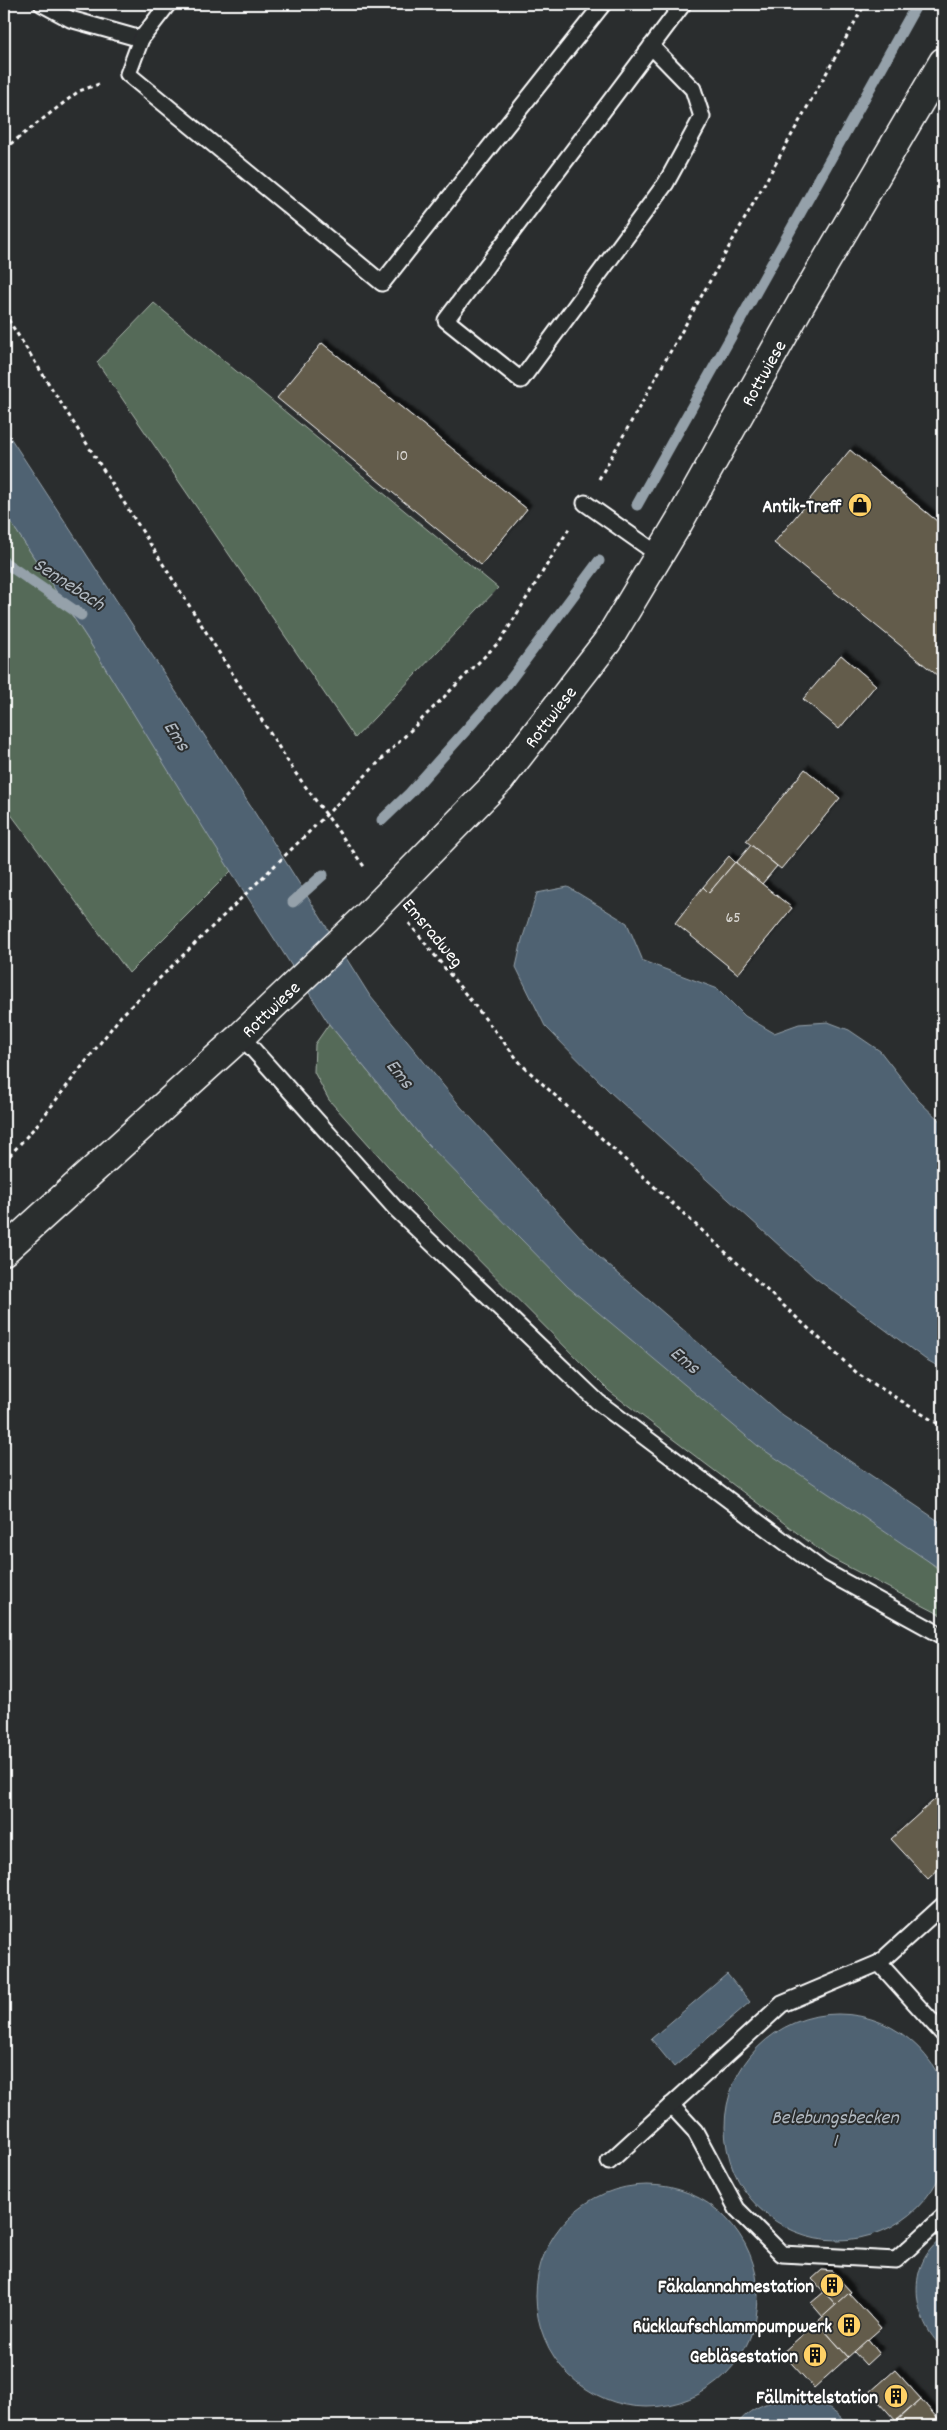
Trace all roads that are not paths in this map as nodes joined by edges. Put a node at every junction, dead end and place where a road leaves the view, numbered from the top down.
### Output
1 (42, 4) edge
2 (168, 4) edge
3 (603, 4) edge
4 (683, 4) edge
5 (141, 39) junction
6 (652, 46) junction
7 (943, 62) edge
8 (585, 503) road end
9 (659, 555) junction
10 (241, 1036) junction
11 (4, 1251) edge
12 (943, 1636) edge
13 (943, 1905) edge
14 (880, 1963) junction
15 (943, 2034) edge
16 (671, 2105) junction
17 (609, 2162) dead end
18 (943, 2217) edge

1 - 5 lane
2 - 5 lane
3 - 5 lane
4 - 6 lane
6 - 6 lane
7 - 9 street, Rottwiese
8 - 9 lane
9 - 10 street, Rottwiese
10 - 11 street, Rottwiese
10 - 12 lane
13 - 14 lane
14 - 15 lane
14 - 16 lane
16 - 17 lane
16 - 18 lane

